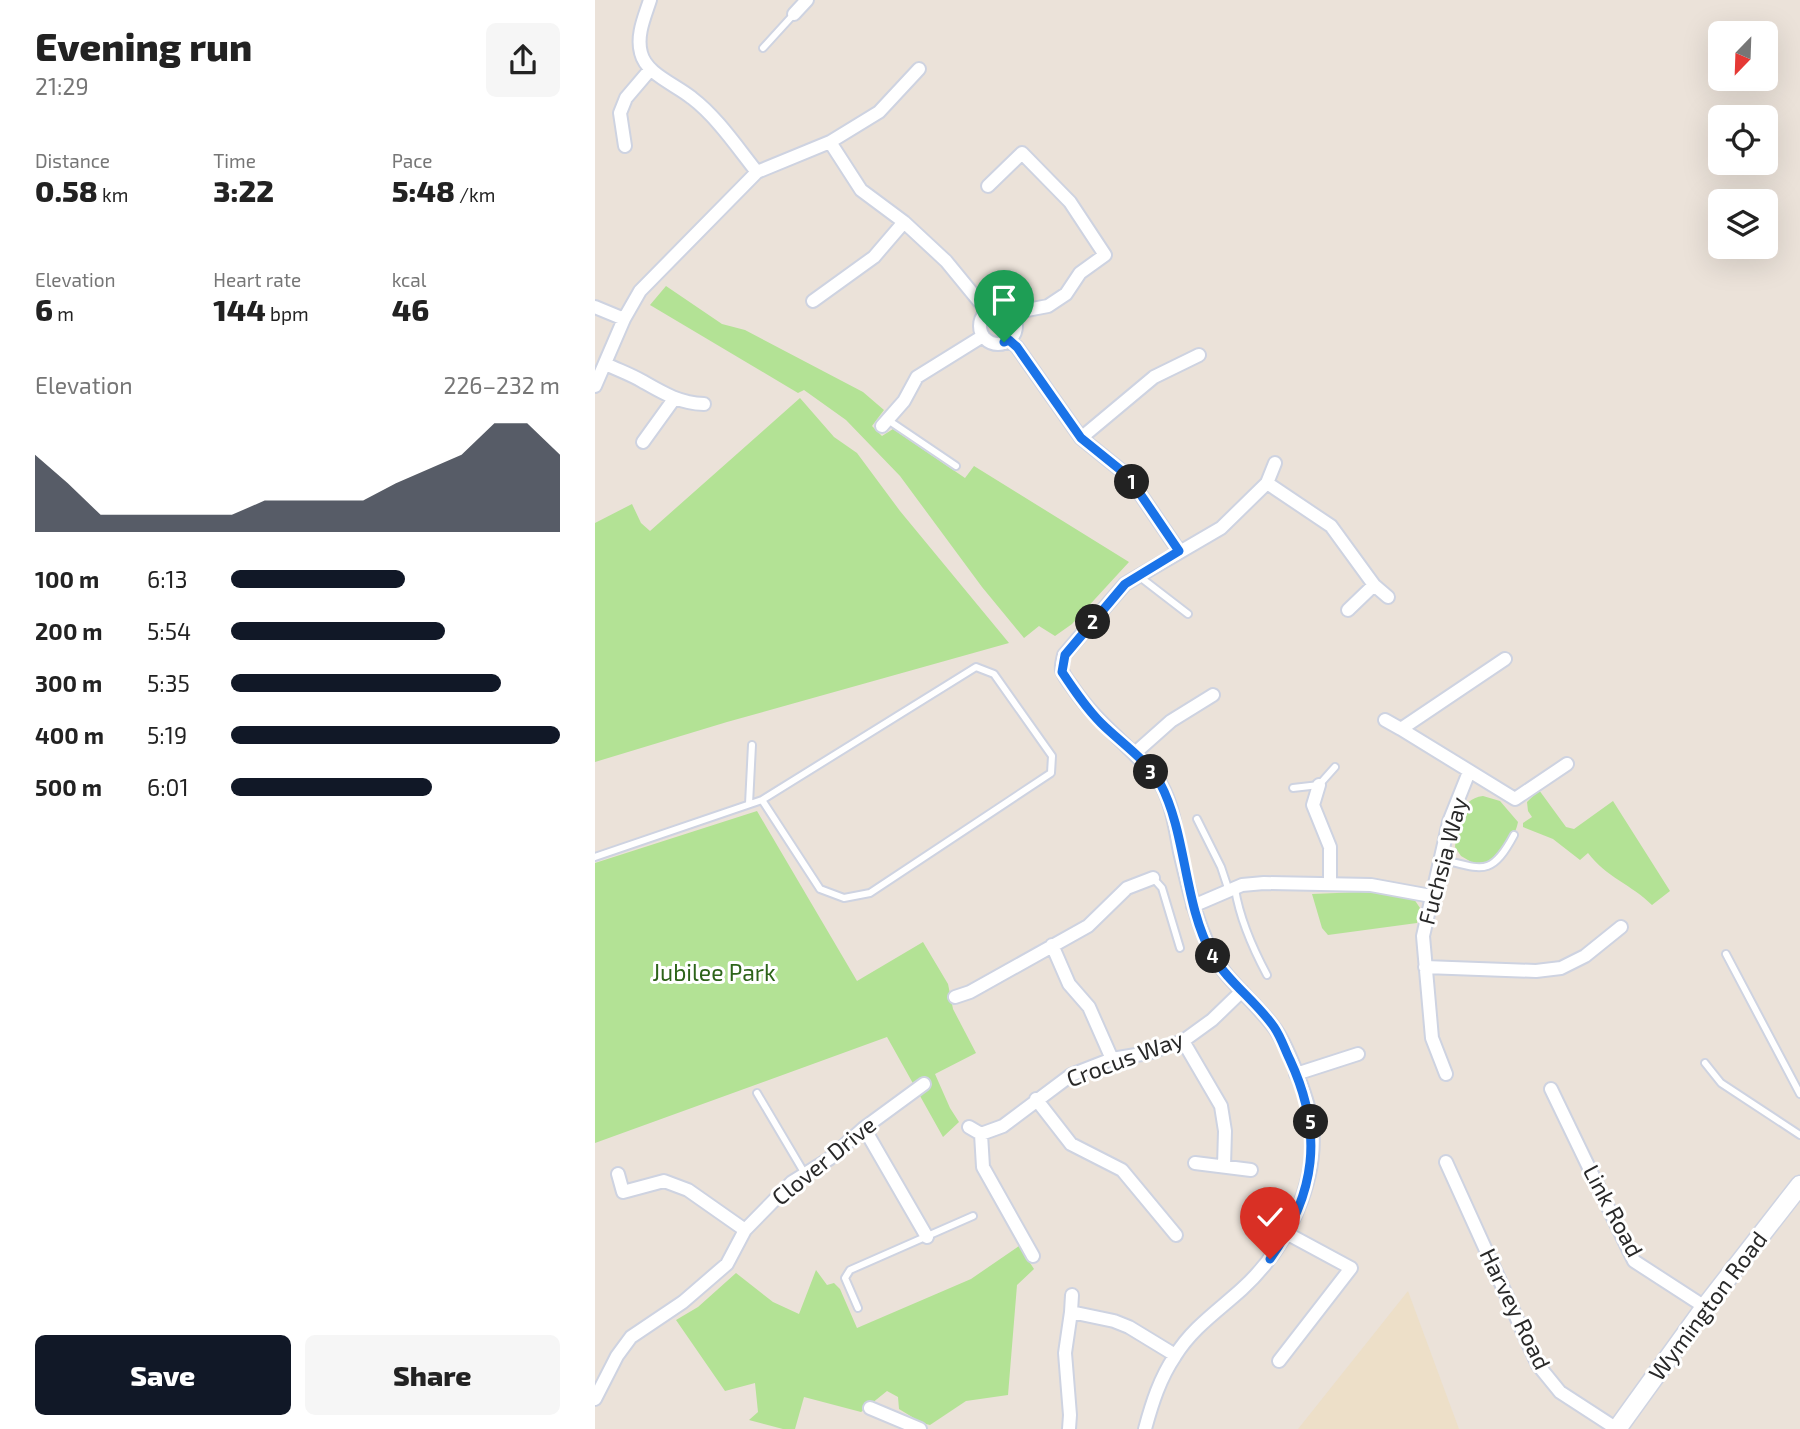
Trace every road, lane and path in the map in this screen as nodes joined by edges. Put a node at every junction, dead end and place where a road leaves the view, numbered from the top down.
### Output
1 (650, 0) edge
2 (807, 0) edge
3 (794, 14) joint
4 (763, 48) dead end
5 (919, 69) dead end
6 (649, 71) junction
7 (830, 142) junction
8 (625, 146) dead end
9 (757, 172) junction
10 (988, 186) dead end
11 (904, 222) junction
12 (813, 301) dead end
13 (595, 307) edge
14 (987, 311) junction
15 (1011, 313) junction
16 (624, 319) junction
17 (983, 336) junction
18 (1009, 340) junction
19 (1199, 355) dead end
20 (606, 364) junction
21 (595, 386) edge
22 (674, 399) junction
23 (704, 404) dead end
24 (885, 423) joint
25 (1081, 438) junction
26 (643, 442) dead end
27 (1275, 463) dead end
28 (956, 466) dead end
29 (1267, 483) junction
30 (1179, 551) junction
31 (1139, 576) junction
32 (1374, 585) junction
33 (1388, 597) dead end
34 (1348, 610) dead end
35 (1188, 614) dead end
36 (1505, 659) dead end
37 (1213, 695) dead end
38 (1385, 720) dead end
39 (1401, 729) junction
40 (752, 745) dead end
41 (1135, 753) junction
42 (1567, 764) dead end
43 (1335, 767) dead end
44 (1469, 772) junction
45 (1319, 785) junction
46 (1293, 788) dead end
47 (762, 800) junction
48 (749, 804) junction
49 (1197, 819) dead end
50 (1514, 835) dead end
51 (595, 857) edge
52 (1440, 859) junction
53 (1153, 878) joint
54 (1330, 883) junction
55 (1232, 890) junction
56 (1431, 896) junction
57 (1193, 906) junction
58 (1621, 927) dead end
59 (1052, 945) junction
60 (1180, 948) dead end
61 (1726, 954) dead end
62 (1425, 967) junction
63 (1267, 975) dead end
64 (1242, 991) junction
65 (955, 997) dead end
66 (1183, 1041) junction
67 (1358, 1055) dead end
68 (1112, 1059) junction
69 (1705, 1063) dead end
70 (1296, 1074) junction
71 (1446, 1074) dead end
72 (924, 1084) dead end
73 (1551, 1089) dead end
74 (757, 1093) dead end
75 (1800, 1094) edge
76 (1036, 1100) junction
77 (969, 1126) dead end
78 (864, 1128) junction
79 (981, 1134) junction
80 (1800, 1135) edge
81 (1445, 1162) dead end
82 (1195, 1163) dead end
83 (1224, 1166) junction
84 (1251, 1170) dead end
85 (618, 1174) dead end
86 (805, 1174) junction
87 (1800, 1185) edge
88 (973, 1216) dead end
89 (745, 1230) junction
90 (1287, 1234) junction
91 (1176, 1235) dead end
92 (927, 1237) junction
93 (1033, 1256) dead end
94 (1072, 1295) dead end
95 (1705, 1307) junction
96 (858, 1308) dead end
97 (1071, 1312) junction
98 (1175, 1355) junction
99 (1279, 1361) dead end
100 (595, 1399) edge
101 (870, 1408) dead end
102 (920, 1429) edge
103 (1069, 1429) edge
104 (1145, 1429) edge
105 (1617, 1429) edge

1 - 6 street
2 - 3 street
3 - 4 lane
5 - 7 street
6 - 8 street
6 - 9 street
7 - 9 street
7 - 11 street
9 - 16 street
10 - 15 street
11 - 12 street
11 - 14 street
13 - 16 street
14 - 15 street
14 - 17 street
15 - 18 street
16 - 20 street
17 - 18 street
17 - 24 street
18 - 25 street
19 - 25 street
20 - 21 street
20 - 22 street
22 - 23 street
22 - 26 street
24 - 28 lane
25 - 30 street
27 - 29 street
29 - 30 street
29 - 32 street
30 - 31 street
31 - 35 lane
31 - 41 street
32 - 33 street
32 - 34 street
36 - 39 street
37 - 41 street
38 - 39 street
39 - 44 street
40 - 48 lane
41 - 57 street
42 - 44 street
43 - 45 lane
44 - 52 street, Fuchsia Way
45 - 46 lane
45 - 54 street
47 - 47 lane
47 - 48 lane
48 - 51 lane
49 - 55 lane
50 - 52 lane
52 - 56 street, Fuchsia Way
53 - 59 street
53 - 60 lane
54 - 55 street
54 - 56 street
55 - 57 street
55 - 63 lane
56 - 62 street, Fuchsia Way
57 - 64 street
58 - 62 street
59 - 65 street
59 - 68 street
61 - 75 lane
62 - 71 street, Fuchsia Way
64 - 66 street, Crocus Way
64 - 70 street
66 - 68 street, Crocus Way
66 - 83 street
67 - 70 street
68 - 76 street, Crocus Way
69 - 80 lane
70 - 90 street
72 - 78 street, Clover Drive
73 - 95 street, Link Road
74 - 86 lane
76 - 79 street, Crocus Way
76 - 91 street
77 - 79 street
78 - 86 street, Clover Drive
78 - 92 street
79 - 93 street
81 - 105 street, Harvey Road
82 - 83 street
83 - 84 street
85 - 89 street
86 - 89 street, Clover Drive
87 - 95 street, Wymington Road
88 - 92 lane
89 - 100 street, Clover Drive
90 - 98 street
90 - 99 street
92 - 96 lane
94 - 97 street
95 - 105 street, Wymington Road
97 - 98 street
97 - 103 street
98 - 104 street
101 - 102 street

